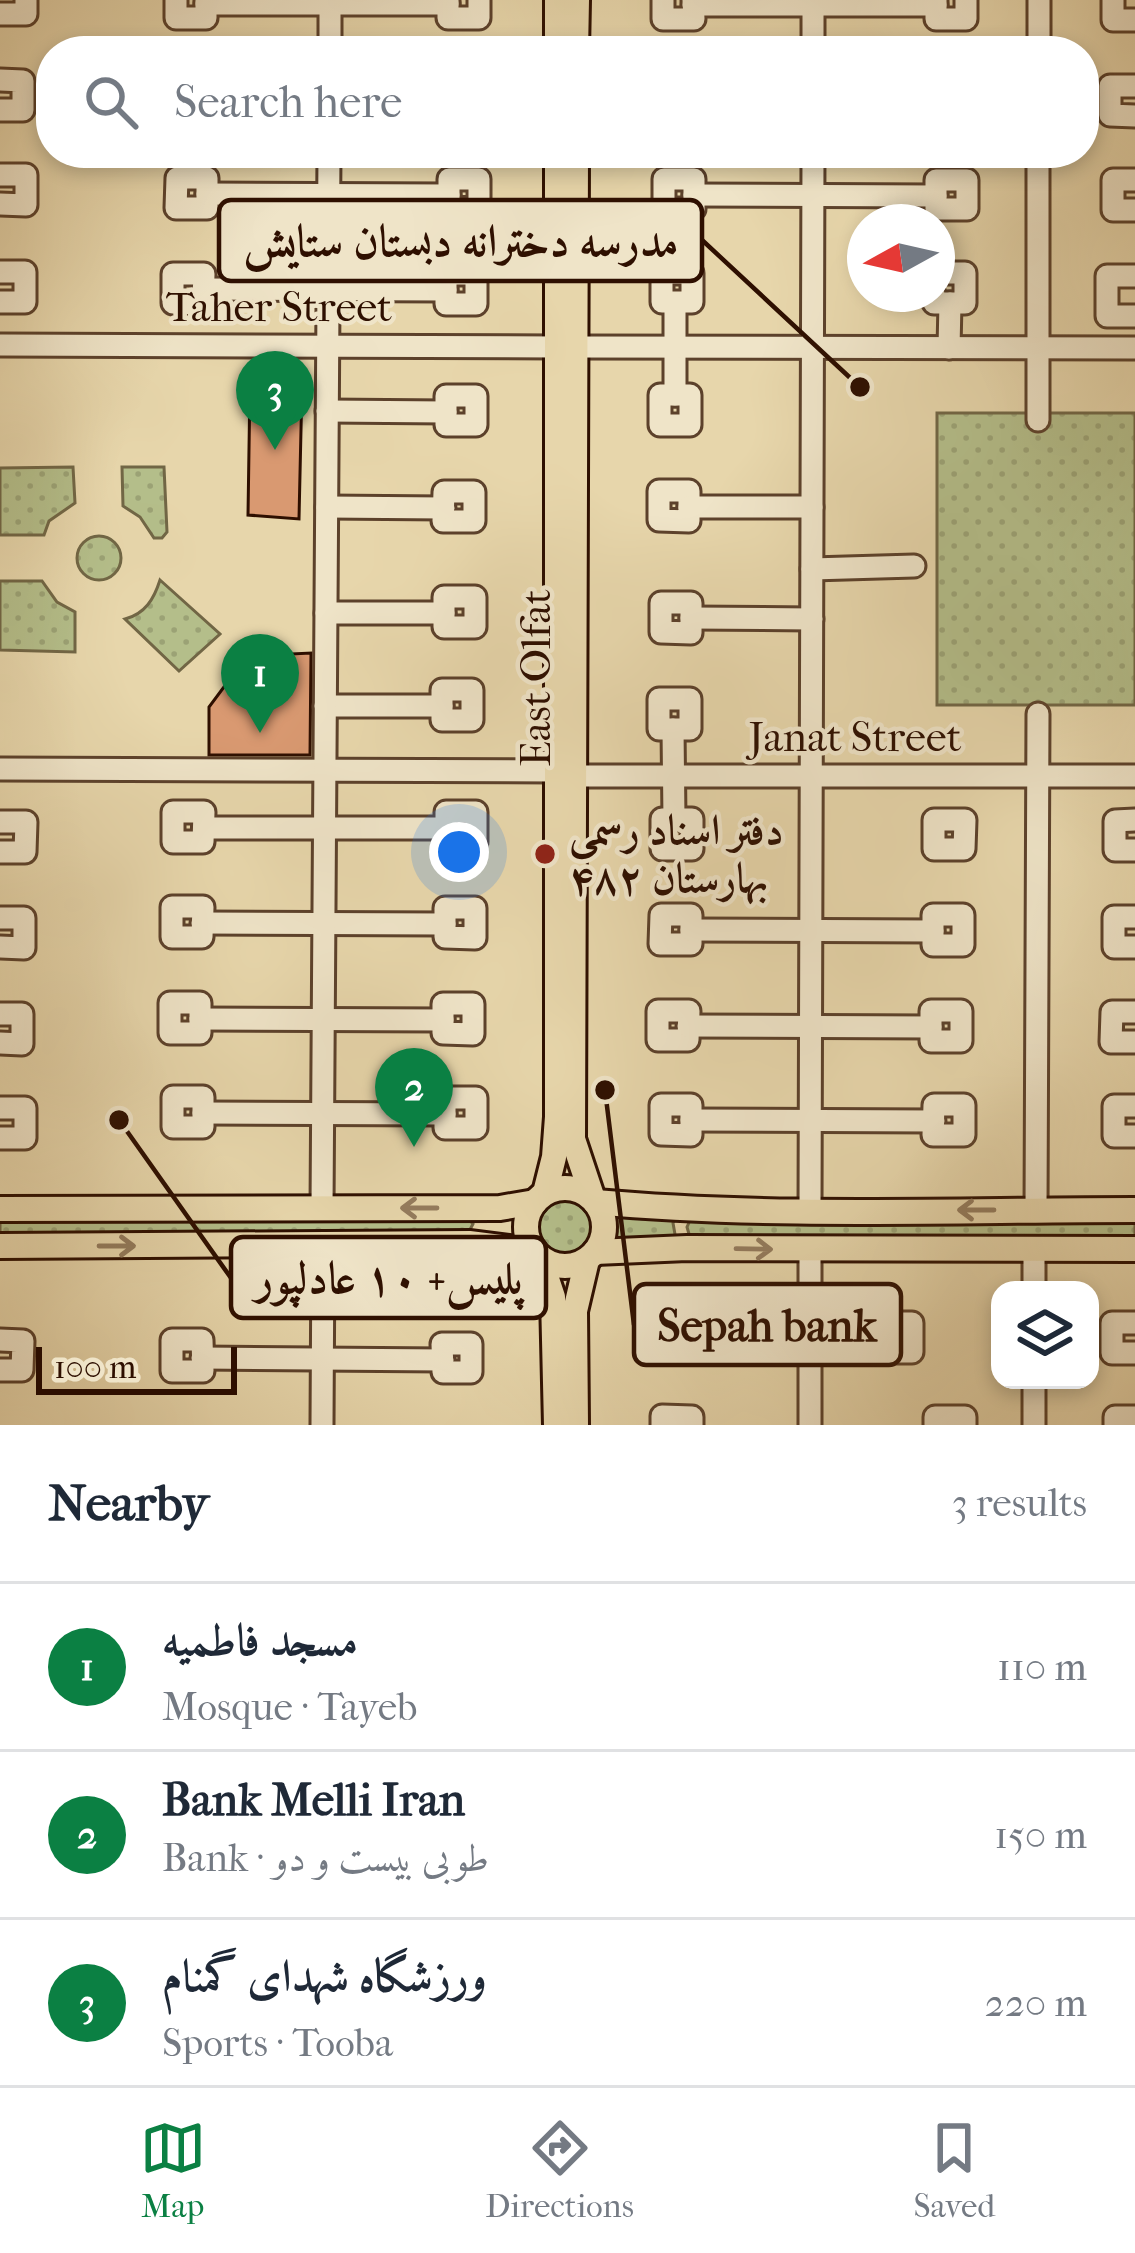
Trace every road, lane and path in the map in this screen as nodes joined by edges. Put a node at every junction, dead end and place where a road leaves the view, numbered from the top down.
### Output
1 (26, 0) edge
2 (176, 0) edge
3 (479, 0) edge
4 (557, 0) edge
5 (577, 0) edge
6 (663, 0) edge
7 (966, 0) edge
8 (1039, 0) edge
9 (1113, 0) edge
10 (206, 2) edge
11 (330, 2) edge
12 (448, 2) edge
13 (693, 2) edge
14 (813, 3) edge
15 (936, 3) edge
16 (0, 14) edge
17 (1135, 20) edge
18 (330, 36) edge
19 (557, 36) edge
20 (576, 36) edge
21 (813, 36) edge
22 (1039, 36) edge
23 (0, 80) edge
24 (1135, 86) edge
25 (0, 110) edge
26 (1135, 116) edge
27 (329, 168) edge
28 (558, 168) edge
29 (575, 168) edge
30 (813, 168) edge
31 (1038, 168) edge
32 (0, 175) edge
33 (1135, 180) edge
34 (207, 194) dead end
35 (329, 194) junction
36 (449, 195) dead end
37 (694, 195) dead end
38 (813, 195) junction
39 (936, 196) dead end
40 (0, 204) edge
41 (1135, 210) edge
42 (0, 272) edge
43 (955, 273) edge
44 (1135, 276) edge
45 (203, 290) dead end
46 (328, 290) junction
47 (446, 290) dead end
48 (955, 301) edge
49 (0, 302) edge
50 (675, 302) dead end
51 (944, 312) edge
52 (1133, 316) edge
53 (0, 345) edge
54 (328, 346) junction
55 (566, 347) junction
56 (675, 347) junction
57 (813, 347) junction
58 (949, 348) junction
59 (1037, 348) junction
60 (1133, 348) edge
61 (675, 395) dead end
62 (327, 411) junction
63 (446, 412) dead end
64 (1038, 420) dead end
65 (327, 507) junction
66 (689, 507) dead end
67 (812, 507) junction
68 (443, 508) dead end
69 (914, 566) dead end
70 (812, 568) junction
71 (326, 613) junction
72 (444, 613) dead end
73 (691, 618) dead end
74 (812, 619) junction
75 (325, 706) junction
76 (442, 706) dead end
77 (1038, 714) dead end
78 (673, 728) dead end
79 (0, 769) edge
80 (325, 772) junction
81 (565, 773) junction
82 (674, 775) junction
83 (812, 776) junction
84 (949, 776) junction
85 (1037, 776) junction
86 (1134, 776) edge
87 (674, 819) dead end
88 (950, 820) dead end
89 (1133, 820) edge
90 (0, 823) edge
91 (203, 828) dead end
92 (325, 828) junction
93 (446, 828) dead end
94 (1135, 850) edge
95 (0, 852) edge
96 (1135, 917) edge
97 (0, 918) edge
98 (202, 923) dead end
99 (324, 923) junction
100 (445, 924) dead end
101 (691, 930) dead end
102 (811, 931) junction
103 (933, 931) dead end
104 (0, 947) edge
105 (1135, 947) edge
106 (1135, 1012) edge
107 (0, 1014) edge
108 (200, 1019) dead end
109 (323, 1019) junction
110 (442, 1020) dead end
111 (688, 1026) dead end
112 (811, 1027) junction
113 (931, 1027) dead end
114 (1135, 1042) edge
115 (0, 1043) edge
116 (1135, 1106) edge
117 (0, 1108) edge
118 (203, 1113) dead end
119 (322, 1113) junction
120 (446, 1114) dead end
121 (691, 1120) dead end
122 (811, 1121) junction
123 (934, 1121) dead end
124 (1135, 1136) edge
125 (0, 1138) edge
126 (540, 1198) junction
127 (594, 1200) junction
128 (322, 1208) junction
129 (472, 1208) junction
130 (685, 1208) junction
131 (0, 1209) edge
132 (811, 1210) junction
133 (1036, 1210) junction
134 (1135, 1210) edge
135 (469, 1244) junction
136 (0, 1246) edge
137 (323, 1246) junction
138 (687, 1248) junction
139 (1034, 1249) junction
140 (810, 1250) junction
141 (1135, 1250) edge
142 (537, 1254) junction
143 (591, 1256) junction
144 (1034, 1281) edge
145 (1135, 1323) edge
146 (689, 1338) dead end
147 (810, 1338) junction
148 (882, 1339) dead end
149 (0, 1340) edge
150 (1135, 1353) edge
151 (202, 1358) dead end
152 (322, 1360) junction
153 (443, 1360) dead end
154 (0, 1370) edge
155 (1034, 1389) edge
156 (1135, 1417) edge
157 (322, 1425) edge
158 (556, 1425) edge
159 (576, 1425) edge
160 (662, 1425) edge
161 (692, 1425) edge
162 (810, 1425) edge
163 (934, 1425) edge
164 (965, 1425) edge
165 (1034, 1425) edge
166 (1114, 1425) edge

1 - 16 street
2 - 10 street
3 - 12 street
4 - 19 main road
5 - 20 main road
6 - 13 street
7 - 15 street
8 - 22 street
9 - 17 street
10 - 11 street
11 - 12 street
11 - 18 street
13 - 14 street
14 - 15 street
14 - 21 street
23 - 25 street
24 - 26 street
27 - 35 street
28 - 55 main road, East Olfat
29 - 55 main road, East Olfat
30 - 38 street
31 - 59 street
32 - 40 street
33 - 41 street
34 - 35 street
35 - 36 street
35 - 46 street
37 - 38 street
38 - 39 street
38 - 57 street
42 - 49 street
43 - 48 street
44 - 52 street
45 - 46 street
46 - 47 street
46 - 54 street
50 - 56 street
51 - 58 street
52 - 60 street
53 - 54 street, Taher Street
54 - 55 street, Taher Street
54 - 62 street
55 - 56 street, Taher Street
55 - 81 main road, East Olfat
56 - 57 street, Taher Street
56 - 61 street
57 - 58 street, Taher Street
57 - 67 street
58 - 59 street, Taher Street
59 - 60 street, Taher Street
59 - 64 street
62 - 63 street
62 - 65 street
65 - 68 street
65 - 71 street
66 - 67 street
67 - 70 street
69 - 70 street
70 - 74 street
71 - 72 street
71 - 75 street
73 - 74 street
74 - 83 street
75 - 76 street
75 - 80 street
77 - 85 street
78 - 82 street
79 - 80 street, Janat Street
80 - 81 street, Janat Street
80 - 92 street
81 - 82 street, Janat Street
81 - 126 main road, East Olfat
81 - 127 main road, East Olfat
82 - 83 street, Janat Street
82 - 87 street
83 - 84 street, Janat Street
83 - 102 street
84 - 85 street, Janat Street
84 - 88 street
85 - 86 street, Janat Street
85 - 133 street
86 - 89 street
89 - 94 street
90 - 95 street
91 - 92 street
92 - 93 street
92 - 99 street
96 - 105 street
97 - 104 street
98 - 99 street
99 - 100 street
99 - 109 street
101 - 102 street
102 - 103 street
102 - 112 street
106 - 114 street
107 - 115 street
108 - 109 street
109 - 110 street
109 - 119 street
111 - 112 street
112 - 113 street
112 - 122 street
116 - 124 street
117 - 125 street
118 - 119 street
119 - 120 street
119 - 128 street
121 - 122 street
122 - 123 street
122 - 132 street
126 - 127 main road
126 - 129 main road
126 - 142 main road
127 - 130 main road
127 - 143 main road
129 -> 128 main road
128 - 131 main road
129 - 135 main road
130 - 132 main road
130 - 138 main road
133 -> 132 main road
133 - 134 main road
135 - 137 main road
135 - 142 main road
136 -> 137 main road
137 - 152 street
138 -> 140 main road
138 - 143 main road
139 - 140 main road
139 - 141 main road
139 - 144 street
140 - 147 street
142 - 143 main road
142 - 158 main road
143 - 159 main road
145 - 150 street
146 - 147 street
147 - 148 street
147 - 162 street
149 - 154 street
151 - 152 street
152 - 153 street
152 - 157 street
155 - 165 street
156 - 166 street
160 - 161 street
163 - 164 street

